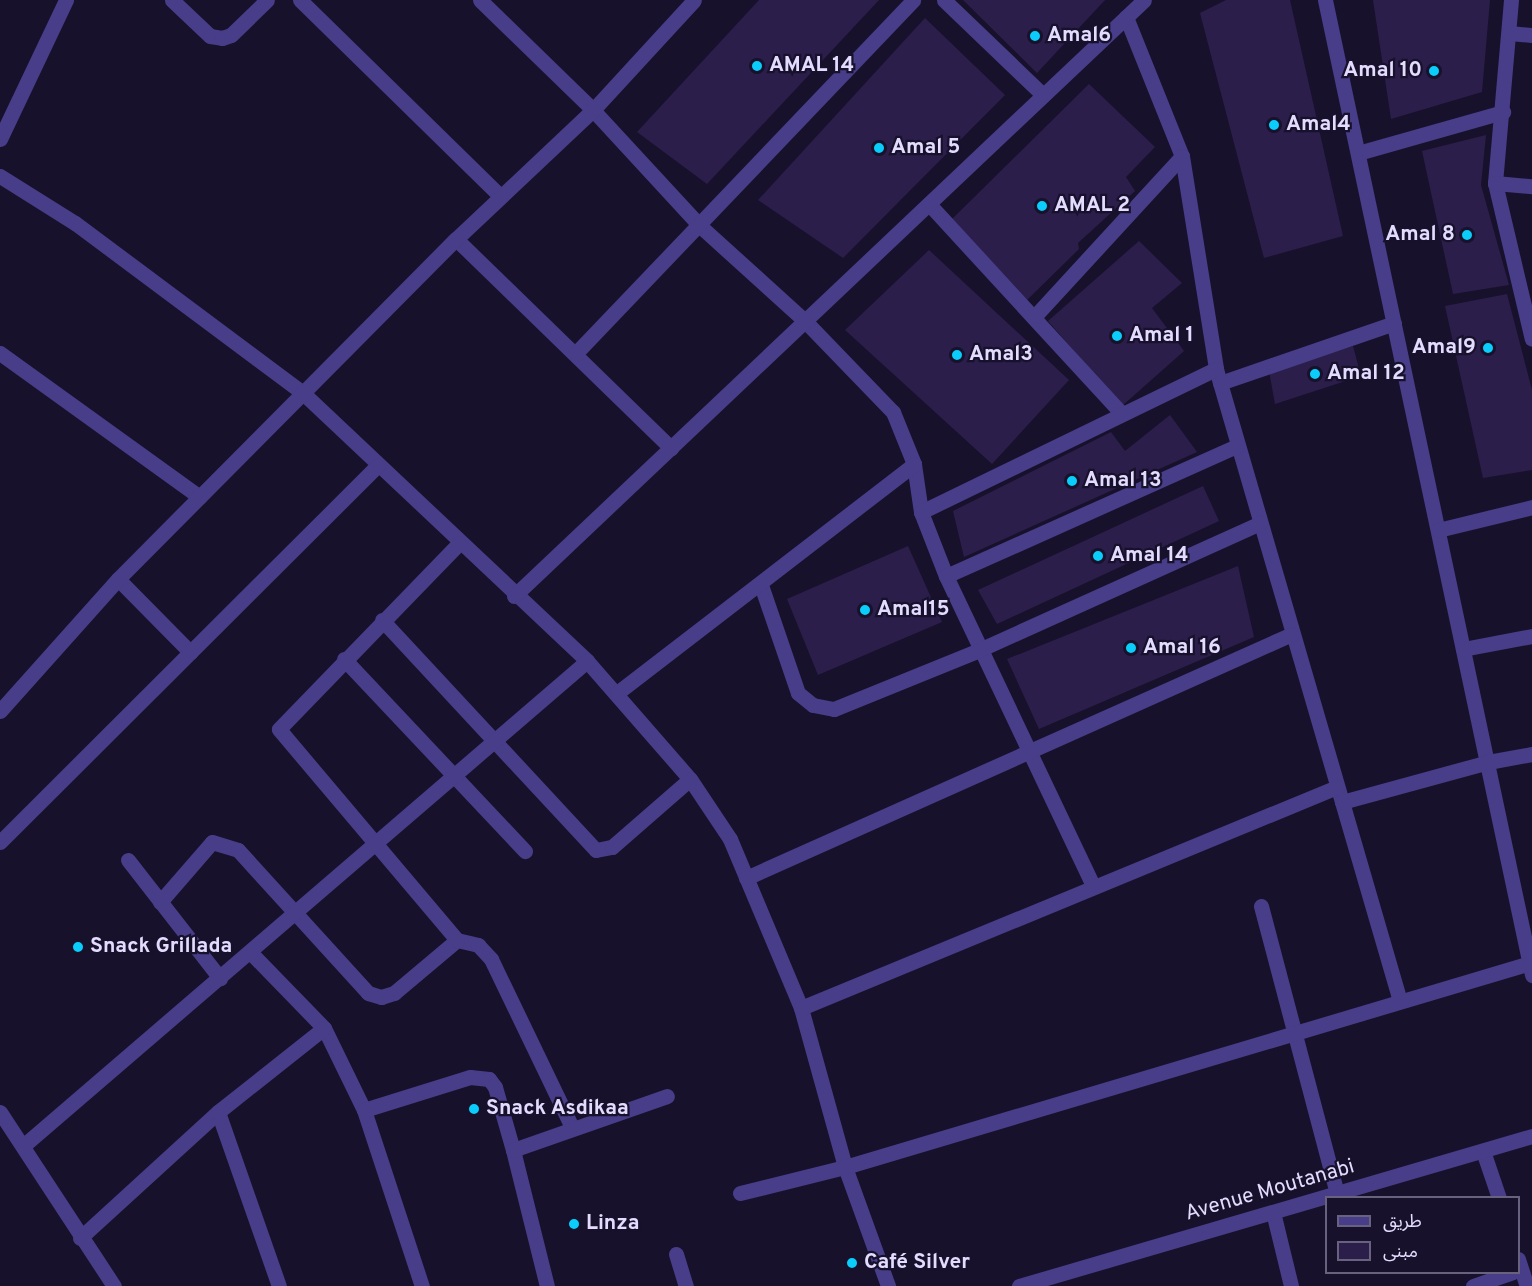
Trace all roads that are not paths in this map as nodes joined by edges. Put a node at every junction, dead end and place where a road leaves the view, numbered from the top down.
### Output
1 (66, 0) edge
2 (172, 0) edge
3 (267, 0) edge
4 (300, 0) edge
5 (480, 0) edge
6 (694, 0) edge
7 (913, 0) edge
8 (944, 0) edge
9 (1144, 0) edge
10 (1325, 0) edge
11 (1511, 0) edge
12 (1126, 18) junction
13 (1509, 33) junction
14 (1532, 35) edge
15 (1043, 95) junction
16 (593, 110) junction
17 (1503, 112) junction
18 (0, 139) edge
19 (1358, 153) junction
20 (1182, 156) junction
21 (0, 176) edge
22 (1495, 183) junction
23 (1532, 186) edge
24 (500, 196) junction
25 (929, 204) junction
26 (699, 225) junction
27 (456, 239) junction
28 (1035, 316) junction
29 (805, 321) junction
30 (1394, 323) junction
31 (1532, 339) edge
32 (0, 353) edge
33 (576, 353) junction
34 (1218, 376) junction
35 (304, 394) junction
36 (1122, 414) junction
37 (1237, 446) junction
38 (671, 448) junction
39 (914, 464) junction
40 (378, 465) junction
41 (200, 497) junction
42 (1532, 507) edge
43 (921, 512) junction
44 (1260, 523) junction
45 (1438, 530) junction
46 (459, 543) junction
47 (946, 576) junction
48 (118, 579) junction
49 (761, 585) junction
50 (514, 596) junction
51 (382, 620) junction
52 (1293, 634) junction
53 (1532, 636) edge
54 (1463, 649) junction
55 (980, 650) junction
56 (190, 652) junction
57 (344, 659) junction
58 (587, 661) junction
59 (617, 693) junction
60 (0, 711) edge
61 (495, 741) junction
62 (1028, 753) junction
63 (1532, 754) edge
64 (1488, 762) junction
65 (454, 776) junction
66 (690, 779) junction
67 (1339, 794) junction
68 (0, 842) edge
69 (376, 843) junction
70 (525, 851) dead end
71 (128, 860) dead end
72 (746, 878) junction
73 (1094, 888) junction
74 (160, 902) junction
75 (1261, 906) dead end
76 (294, 914) junction
77 (457, 940) junction
78 (250, 952) junction
79 (1531, 969) edge
80 (220, 978) junction
81 (1400, 1001) junction
82 (801, 1008) junction
83 (324, 1028) junction
84 (1297, 1031) junction
85 (667, 1096) dead end
86 (364, 1110) junction
87 (0, 1112) edge
88 (218, 1112) junction
89 (572, 1127) junction
90 (1532, 1136) edge
91 (23, 1146) junction
92 (513, 1150) junction
93 (1483, 1150) junction
94 (845, 1167) junction
95 (740, 1193) dead end
96 (1337, 1193) junction
97 (1327, 1196) edge
98 (1498, 1196) edge
99 (1325, 1197) edge
100 (1273, 1212) junction
101 (80, 1238) junction
102 (676, 1254) dead end
103 (1521, 1268) edge
104 (102, 1270) junction
105 (1505, 1274) edge
106 (107, 1286) edge
107 (114, 1286) edge
108 (279, 1286) edge
109 (422, 1286) edge
110 (547, 1286) edge
111 (686, 1286) edge
112 (888, 1286) edge
113 (1019, 1286) edge
114 (1291, 1286) edge
115 (1473, 1286) edge
116 (1527, 1286) edge

1 - 18 street
2 - 3 street
4 - 24 street
5 - 16 street
6 - 16 street
7 - 26 street
8 - 15 street
9 - 12 street
10 - 19 street
11 - 13 street
12 - 15 street
12 - 20 street
13 - 14 street
13 - 17 street
15 - 25 street
16 - 24 street
16 - 26 street
17 - 19 street
17 - 22 street
19 - 30 street
20 - 28 street
20 - 34 street
21 - 35 street
22 - 23 street
22 - 31 street
24 - 27 street
25 - 28 street
25 - 29 street
26 - 29 street
26 - 33 street
27 - 33 street
27 - 35 street
28 - 36 street
29 - 38 street
29 - 39 street
30 - 34 street
30 - 45 street
32 - 41 street
33 - 38 street
34 - 36 street
34 - 37 street
35 - 40 street
35 - 41 street
36 - 43 street
37 - 44 street
37 - 47 street
38 - 50 street
39 - 43 street
39 - 49 street
40 - 46 street
40 - 56 street
41 - 48 street
42 - 45 street
43 - 47 street
44 - 52 street
44 - 55 street
45 - 54 street
46 - 50 street
46 - 51 street
47 - 55 street
48 - 56 street
48 - 60 street
49 - 55 street
49 - 59 street
50 - 58 street
51 - 57 street
51 - 61 street
52 - 62 street
52 - 67 street
53 - 54 street
54 - 64 street
55 - 62 street
56 - 68 street
57 - 65 street
57 - 69 street
58 - 59 street
58 - 61 street
59 - 66 street
61 - 65 street
61 - 66 street
62 - 72 street
62 - 73 street
63 - 64 street
64 - 67 street
64 - 79 street
65 - 69 street
65 - 70 street
66 - 72 street
67 - 73 street
67 - 81 street
69 - 76 street
69 - 77 street
71 - 74 street
72 - 82 street
73 - 82 street
74 - 76 street
74 - 80 street
75 - 84 street
76 - 77 street
76 - 78 street
77 - 89 street
78 - 80 street
78 - 83 street
79 - 81 street
80 - 91 street
81 - 84 street
82 - 94 street
83 - 86 street
83 - 88 street
84 - 94 street
84 - 96 street
85 - 89 street
86 - 92 street
86 - 109 street
87 - 91 street
88 - 101 street
88 - 108 street
89 - 92 street
90 - 93 street, Avenue Moutanabi
91 - 101 street
92 - 110 street
93 - 96 street, Avenue Moutanabi
93 - 98 street
94 - 95 street
94 - 112 street
96 - 97 street, Avenue Moutanabi
99 - 100 street, Avenue Moutanabi
100 - 113 street, Avenue Moutanabi
100 - 114 street
101 - 104 street
102 - 111 street
103 - 116 street
104 - 106 street
104 - 107 street
105 - 115 street

